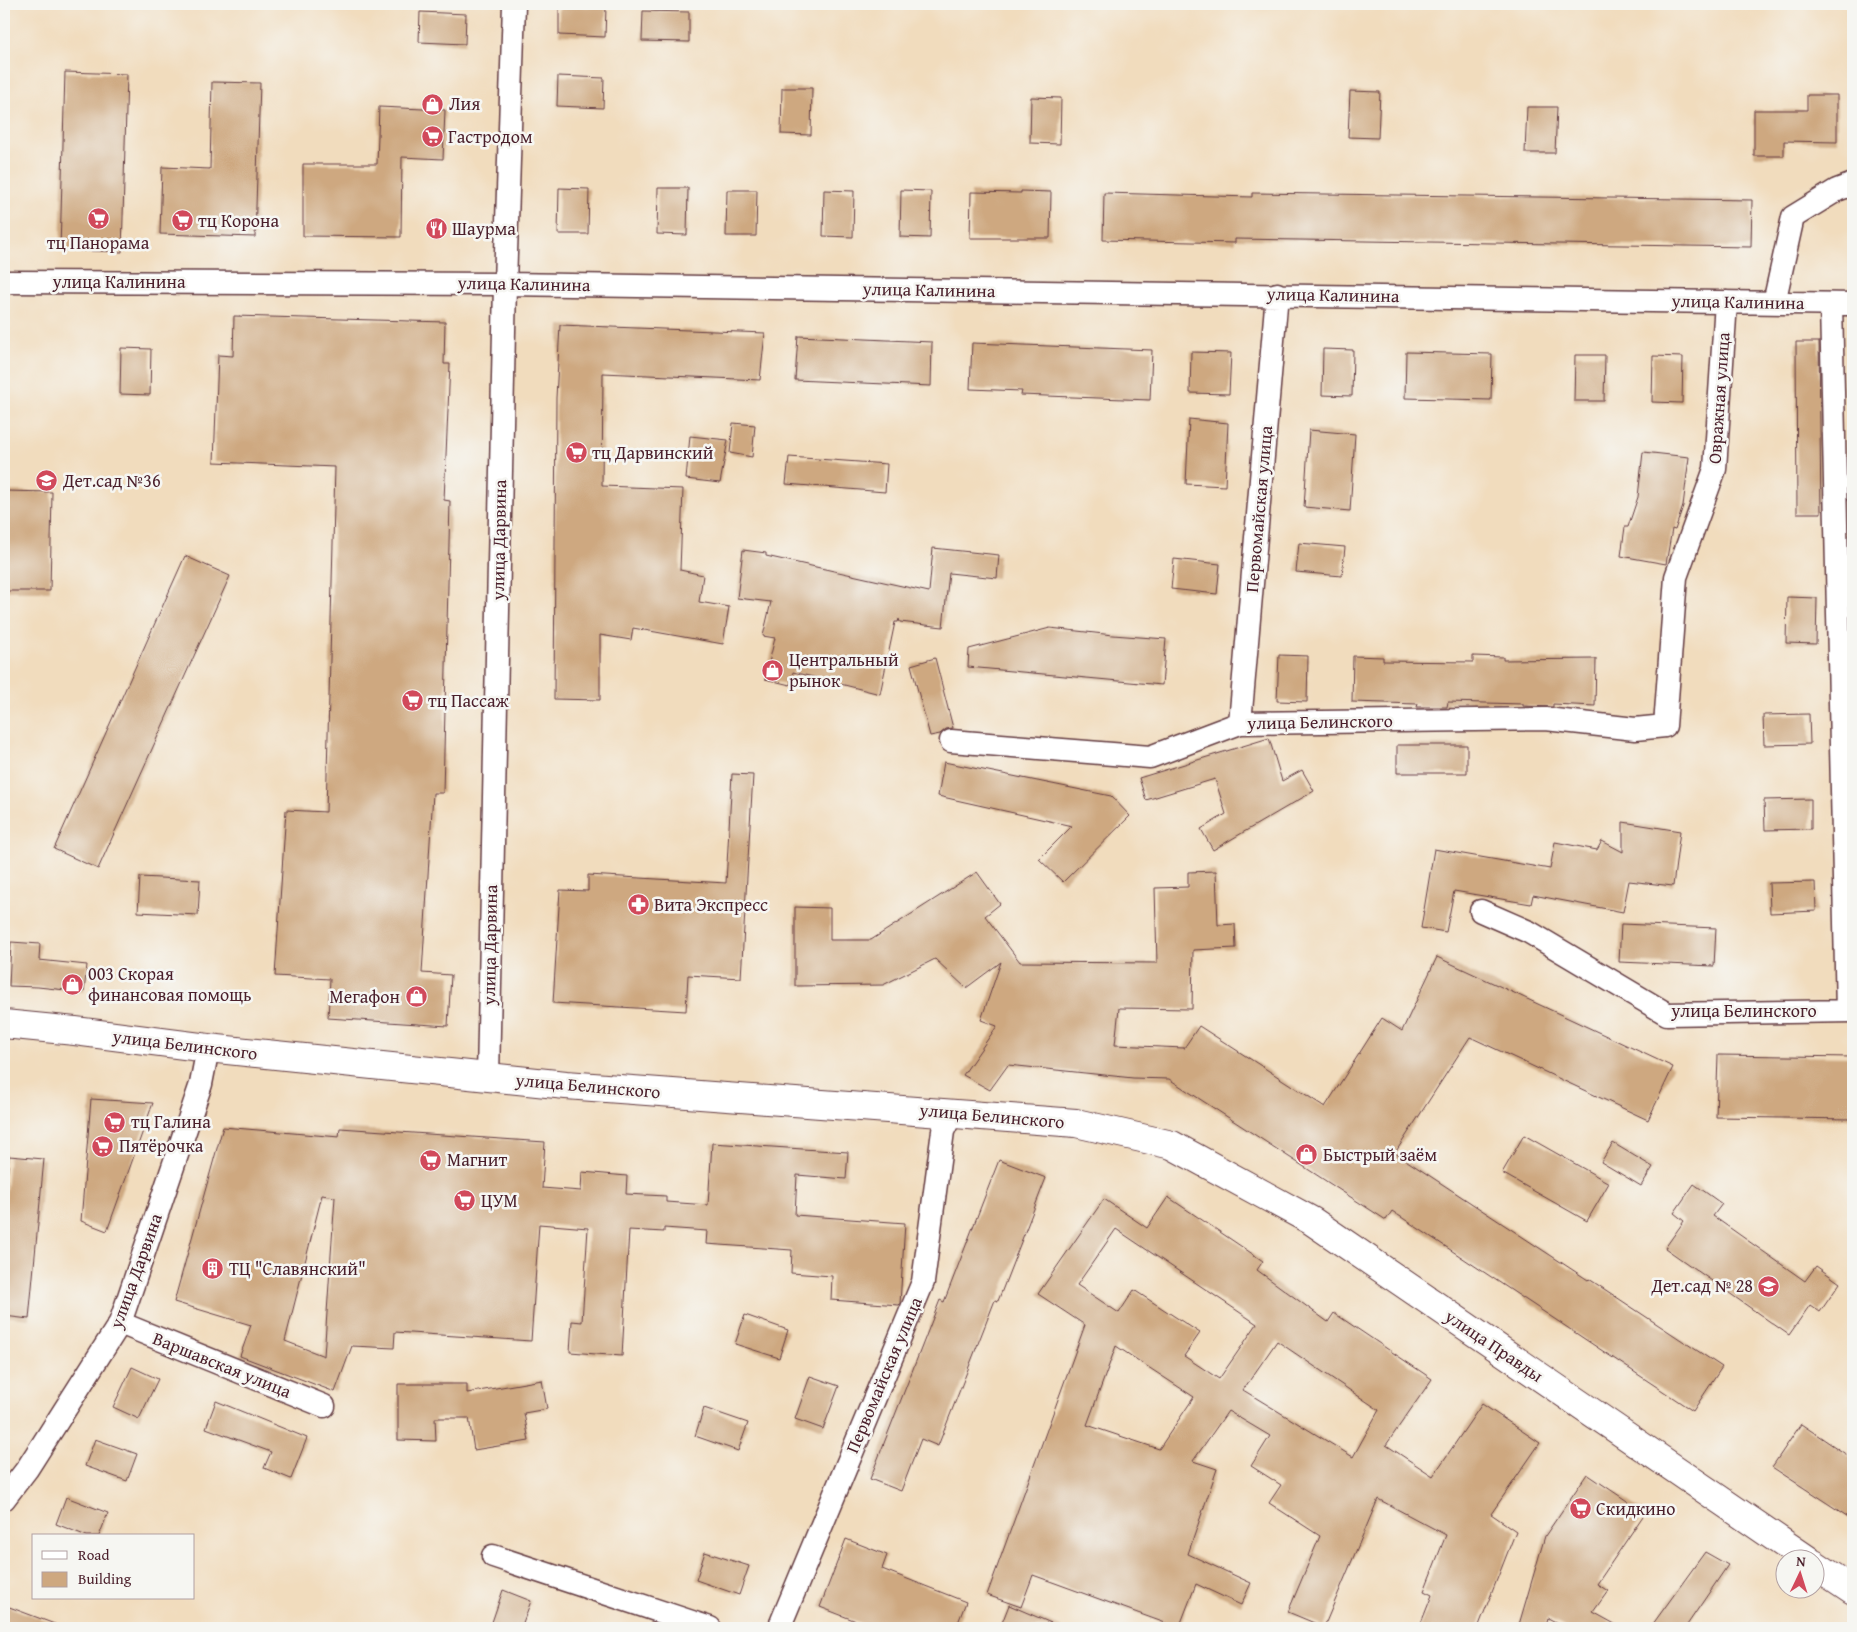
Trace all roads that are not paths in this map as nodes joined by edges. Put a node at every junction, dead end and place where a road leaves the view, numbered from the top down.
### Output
1 (514, 4) edge
2 (1853, 184) edge
3 (4, 282) edge
4 (505, 284) junction
5 (1277, 294) junction
6 (1726, 302) junction
7 (1774, 303) junction
8 (1831, 304) junction
9 (1853, 304) edge
10 (1240, 723) junction
11 (1665, 726) joint
12 (952, 741) dead end
13 (1481, 911) dead end
14 (1850, 1011) edge
15 (4, 1024) edge
16 (208, 1048) junction
17 (488, 1077) junction
18 (952, 1112) junction
19 (1172, 1145) joint
20 (120, 1323) junction
21 (324, 1406) dead end
22 (4, 1499) edge
23 (1793, 1550) edge
24 (493, 1556) dead end
25 (1824, 1571) edge
26 (1853, 1590) edge
27 (710, 1628) edge
28 (779, 1628) edge

1 - 4 street, улица Дарвина
2 - 7 street
3 - 4 street, улица Калинина
4 - 5 street, улица Калинина
4 - 17 street, улица Дарвина
5 - 6 street, улица Калинина
5 - 10 street, Первомайская улица
6 - 7 street, улица Калинина
6 - 11 street, Овражная улица
7 - 8 street, улица Калинина
8 - 9 street, улица Калинина
8 - 14 street
10 - 11 street, улица Белинского
10 - 12 street, улица Белинского
13 - 14 street, улица Белинского
15 - 16 street, улица Белинского
16 - 17 street, улица Белинского
16 - 20 street, улица Дарвина
17 - 18 street, улица Белинского
18 - 19 street, улица Белинского
18 - 28 street, Первомайская улица
19 - 23 street, улица Правды
20 - 21 street, Варшавская улица
20 - 22 street, улица Дарвина
24 - 27 street
25 - 26 street

